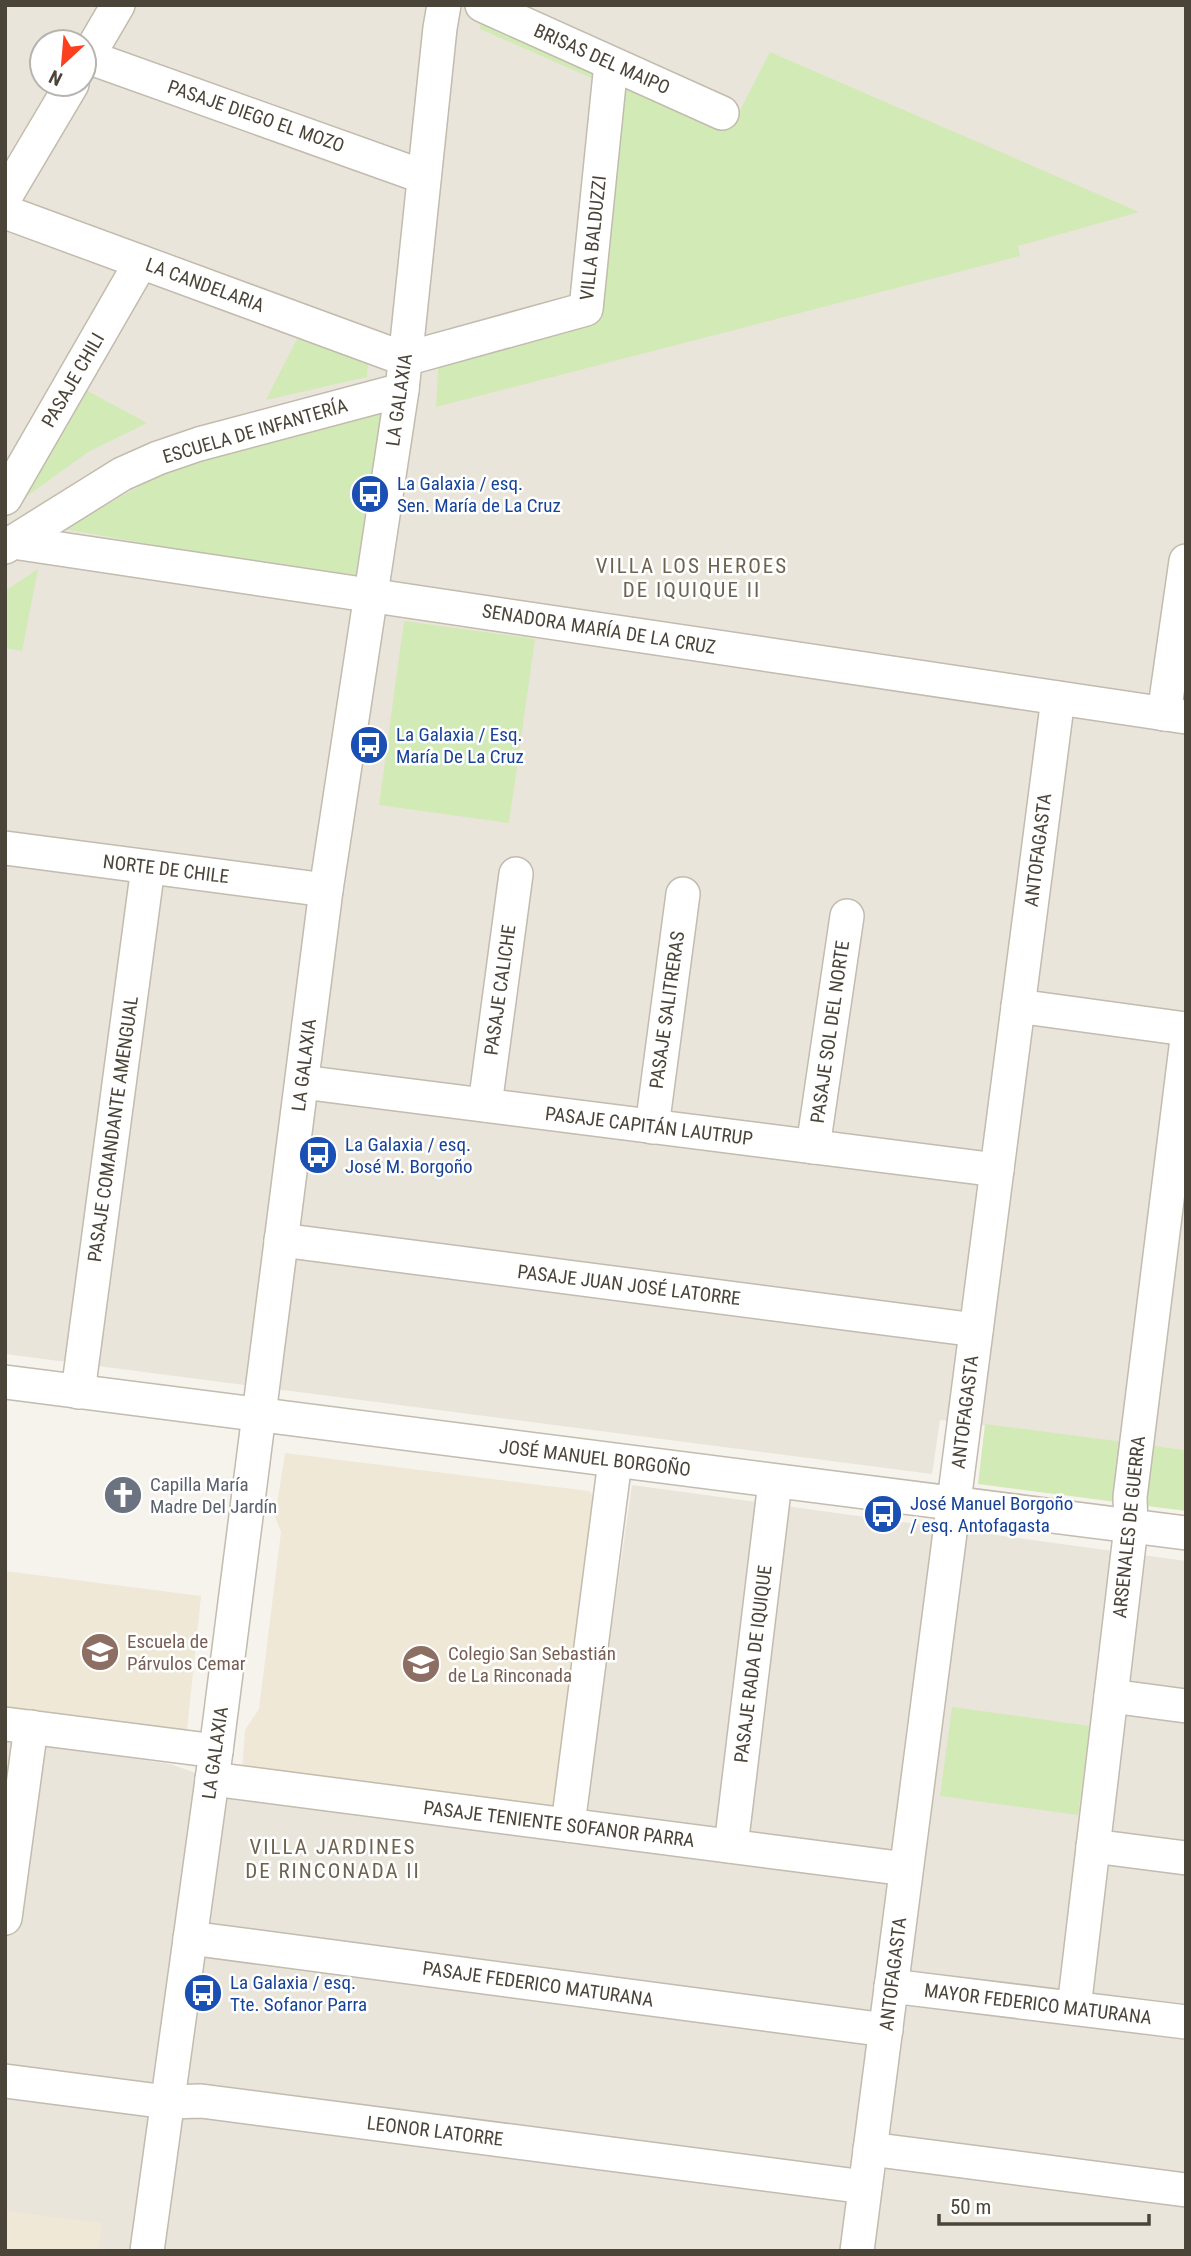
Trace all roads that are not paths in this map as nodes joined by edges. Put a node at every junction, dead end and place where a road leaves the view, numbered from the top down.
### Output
1 (118, 5) edge
2 (444, 5) edge
3 (482, 5) edge
4 (98, 39) edge
5 (611, 64) junction
6 (98, 73) edge
7 (63, 98) edge
8 (722, 113) dead end
9 (424, 177) junction
10 (5, 197) edge
11 (5, 212) edge
12 (141, 262) junction
13 (403, 374) junction
14 (5, 498) edge
15 (9, 544) edge
16 (1186, 561) edge
17 (371, 594) junction
18 (1058, 698) junction
19 (1175, 715) edge
20 (5, 848) edge
21 (148, 867) junction
22 (516, 874) dead end
23 (326, 890) junction
24 (683, 894) dead end
25 (847, 916) dead end
26 (1018, 1006) junction
27 (1186, 1029) edge
28 (1186, 1046) edge
29 (302, 1082) junction
30 (485, 1105) junction
31 (652, 1127) junction
32 (813, 1147) junction
33 (997, 1170) junction
34 (281, 1240) junction
35 (976, 1330) junction
36 (5, 1382) edge
37 (78, 1392) junction
38 (259, 1415) junction
39 (615, 1461) junction
40 (775, 1482) junction
41 (953, 1505) junction
42 (1131, 1527) junction
43 (1186, 1533) edge
44 (1111, 1696) junction
45 (1186, 1706) edge
46 (18, 1726) edge
47 (214, 1765) junction
48 (568, 1825) junction
49 (731, 1846) junction
50 (1094, 1846) junction
51 (1186, 1858) edge
52 (906, 1869) junction
53 (5, 1918) edge
54 (190, 1938) junction
55 (891, 1986) junction
56 (1074, 2008) junction
57 (1186, 2022) edge
58 (886, 2030) junction
59 (5, 2081) edge
60 (167, 2102) junction
61 (870, 2149) junction
62 (865, 2187) junction
63 (1186, 2190) edge
64 (147, 2251) edge
65 (857, 2251) edge

1 - 4 street
2 - 9 street, LA GALAXIA
3 - 5 street, BRISAS DEL MAIPO
5 - 8 street, BRISAS DEL MAIPO
5 - 13 street, VILLA BALDUZZI
6 - 9 street, PASAJE DIEGO EL MOZO
7 - 10 street
9 - 13 street, LA GALAXIA
11 - 12 street, LA CANDELARIA
12 - 13 street, LA CANDELARIA
12 - 14 street, PASAJE CHILI
13 - 15 street, ESCUELA DE INFANTERÍA
13 - 17 street, LA GALAXIA
15 - 17 street, SENADORA MARÍA DE LA CRUZ
16 - 19 street
17 - 18 street, SENADORA MARÍA DE LA CRUZ
17 - 23 street, LA GALAXIA
18 - 19 street, SENADORA MARÍA DE LA CRUZ
18 - 26 street, ANTOFAGASTA
20 - 21 street, NORTE DE CHILE
21 - 23 street, NORTE DE CHILE
21 - 37 street, PASAJE COMANDANTE AMENGUAL
22 - 30 street, PASAJE CALICHE
23 - 29 street, LA GALAXIA
24 - 31 street, PASAJE SALITRERAS
25 - 32 street, PASAJE SOL DEL NORTE
26 - 27 street
26 - 33 street, ANTOFAGASTA
28 - 42 street, ARSENALES DE GUERRA
29 - 30 street, PASAJE CAPITÁN LAUTRUP
29 - 34 street, LA GALAXIA
30 - 31 street, PASAJE CAPITÁN LAUTRUP
31 - 32 street, PASAJE CAPITÁN LAUTRUP
32 - 33 street, PASAJE CAPITÁN LAUTRUP
33 - 35 street, ANTOFAGASTA
34 - 35 street, PASAJE JUAN JOSÉ LATORRE
34 - 38 street, LA GALAXIA
35 - 41 street, ANTOFAGASTA
36 - 37 street, JOSÉ MANUEL BORGOÑO
37 - 38 street, JOSÉ MANUEL BORGOÑO
38 - 39 street, JOSÉ MANUEL BORGOÑO
38 - 47 street, LA GALAXIA
39 - 40 street, JOSÉ MANUEL BORGOÑO
39 - 48 street
40 - 41 street, JOSÉ MANUEL BORGOÑO
40 - 49 street, PASAJE RADA DE IQUIQUE
41 - 42 street, JOSÉ MANUEL BORGOÑO
41 - 52 street, ANTOFAGASTA
42 - 43 street, JOSÉ MANUEL BORGOÑO
42 - 44 street, ARSENALES DE GUERRA
44 - 45 street
44 - 50 street, ARSENALES DE GUERRA
46 - 47 street, PASAJE TENIENTE SOFANOR PARRA
46 - 53 street
47 - 48 street, PASAJE TENIENTE SOFANOR PARRA
47 - 54 street, LA GALAXIA
48 - 49 street, PASAJE TENIENTE SOFANOR PARRA
49 - 52 street, PASAJE TENIENTE SOFANOR PARRA
50 - 51 street
50 - 56 street, ARSENALES DE GUERRA
52 - 55 street, ANTOFAGASTA
54 - 58 street, PASAJE FEDERICO MATURANA
54 - 60 street, LA GALAXIA
55 - 56 street, MAYOR FEDERICO MATURANA
55 - 58 street, ANTOFAGASTA
56 - 57 street, MAYOR FEDERICO MATURANA
58 - 61 street, ANTOFAGASTA
59 - 60 street, LEONOR LATORRE
60 - 62 street, LEONOR LATORRE
60 - 64 street, LA GALAXIA
61 - 62 street, ANTOFAGASTA
61 - 63 street
62 - 65 street, ANTOFAGASTA

